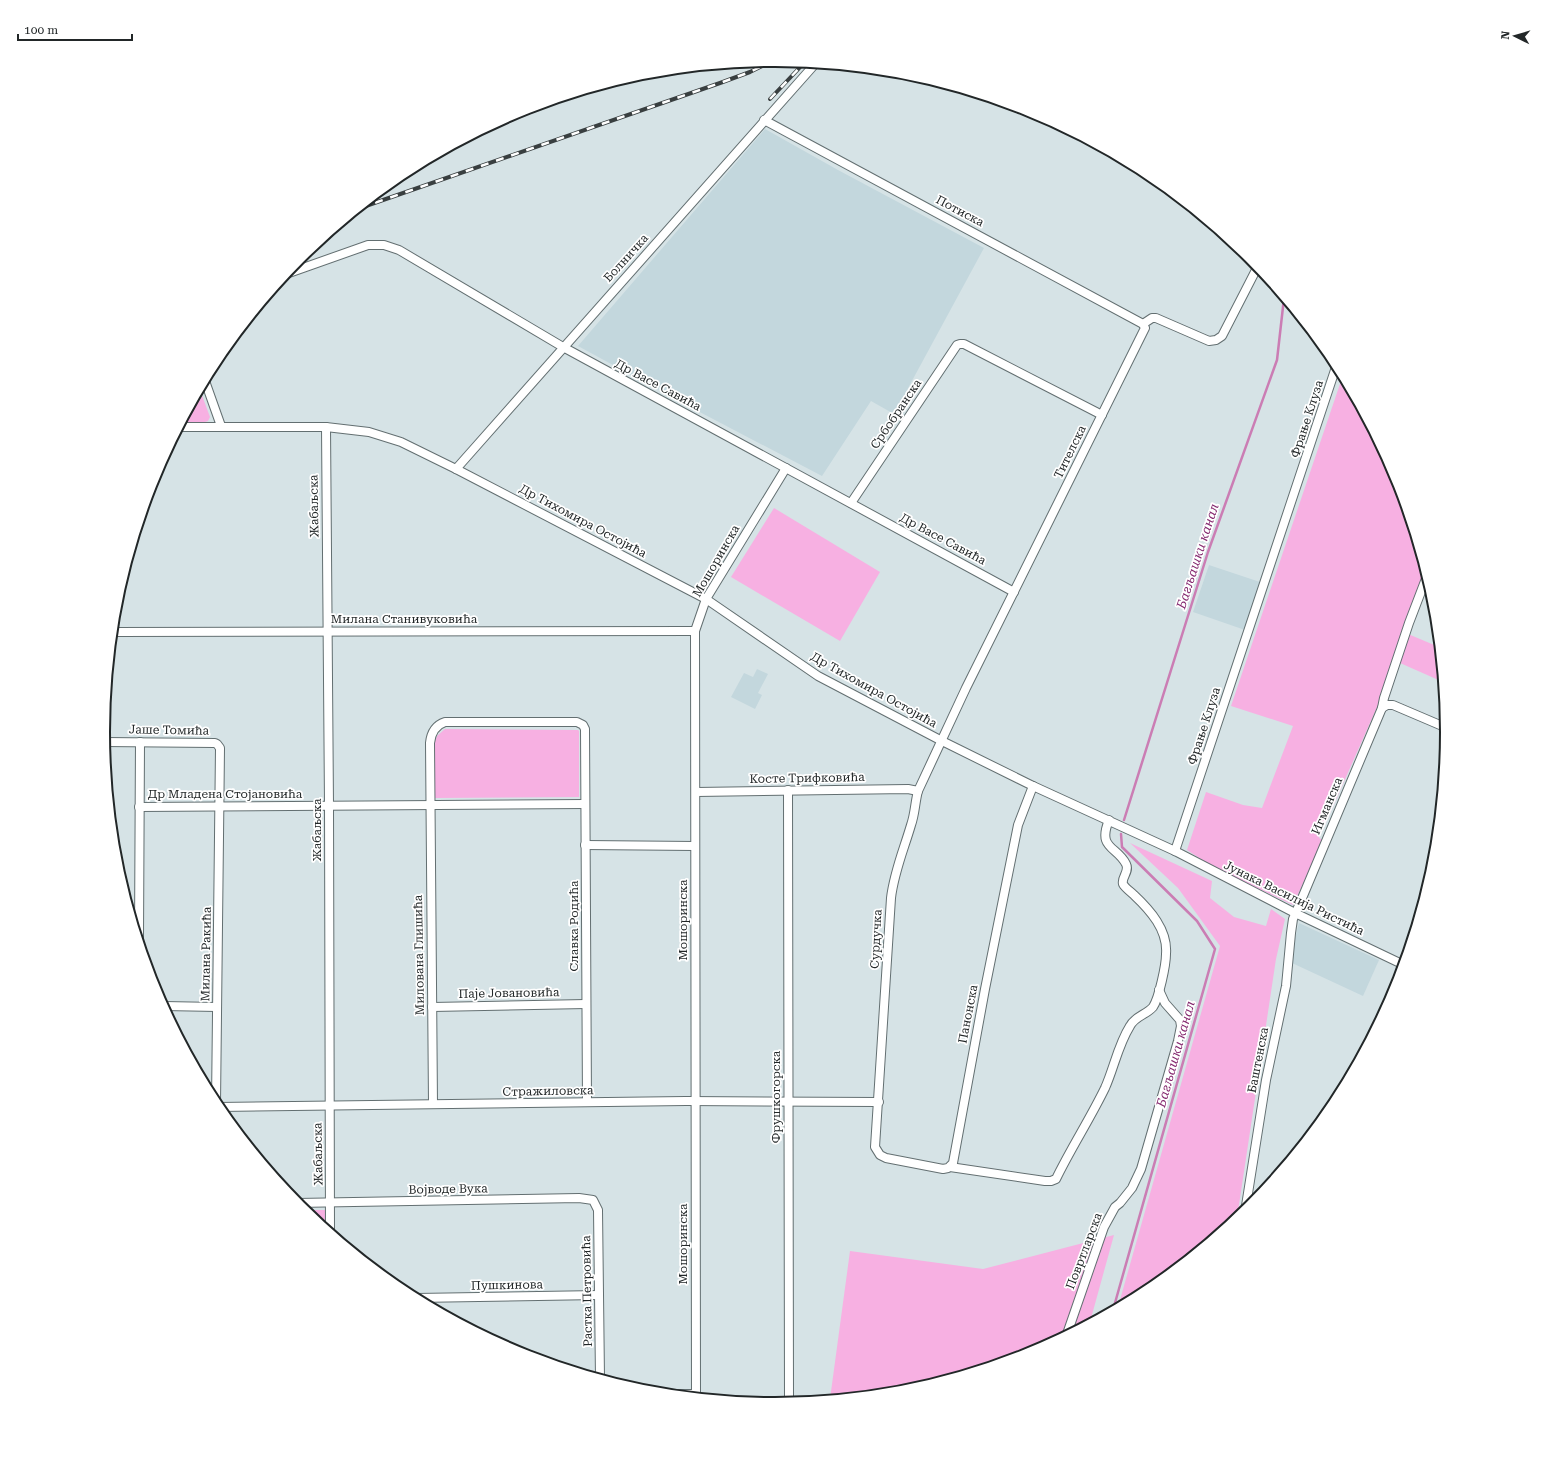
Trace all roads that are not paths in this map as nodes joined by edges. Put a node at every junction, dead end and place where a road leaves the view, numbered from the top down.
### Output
1 (812, 68) edge
2 (764, 120) junction
3 (298, 270) edge
4 (1255, 272) edge
5 (1143, 324) junction
6 (563, 347) junction
7 (1334, 373) edge
8 (207, 388) edge
9 (1102, 415) junction
10 (220, 426) junction
11 (185, 427) edge
12 (326, 427) junction
13 (786, 468) junction
14 (456, 469) junction
15 (851, 503) junction
16 (1424, 584) edge
17 (1014, 592) junction
18 (706, 599) junction
19 (695, 630) junction
20 (328, 631) junction
21 (118, 632) edge
22 (1382, 708) junction
23 (1440, 725) edge
24 (942, 741) junction
25 (110, 742) edge
26 (140, 742) junction
27 (1033, 786) junction
28 (788, 790) junction
29 (918, 791) junction
30 (696, 792) junction
31 (585, 804) junction
32 (329, 805) junction
33 (430, 805) junction
34 (220, 806) junction
35 (140, 807) junction
36 (1109, 820) junction
37 (586, 845) junction
38 (695, 846) junction
39 (1175, 851) junction
40 (1295, 913) junction
41 (139, 924) edge
42 (1399, 963) edge
43 (1159, 990) junction
44 (1165, 1003) junction
45 (586, 1004) junction
46 (170, 1006) edge
47 (1153, 1006) junction
48 (217, 1007) junction
49 (432, 1007) junction
50 (216, 1090) edge
51 (695, 1101) junction
52 (788, 1101) junction
53 (587, 1102) junction
54 (879, 1102) junction
55 (433, 1104) junction
56 (329, 1106) junction
57 (227, 1107) edge
58 (950, 1167) junction
59 (1247, 1201) edge
60 (306, 1203) edge
61 (330, 1203) junction
62 (596, 1205) joint
63 (330, 1225) edge
64 (599, 1295) junction
65 (427, 1298) edge
66 (1069, 1328) edge
67 (600, 1373) edge
68 (696, 1392) edge
69 (789, 1397) edge

1 - 2 street, Болничка
2 - 5 street, Потиска
2 - 6 street, Болничка
3 - 6 street, Др Васе Савића
4 - 5 street
5 - 9 street, Тителска
6 - 13 street, Др Васе Савића
6 - 14 street, Болничка
7 - 39 street, Фрање Клуза
8 - 10 street
9 - 15 street, Србобранска
9 - 17 street, Тителска
10 - 11 street, Др Тихомира Остојића
10 - 12 street, Др Тихомира Остојића
12 - 14 street, Др Тихомира Остојића
12 - 20 street, Жабаљска
13 - 15 street, Др Васе Савића
13 - 18 street, Мошоринска
14 - 18 street, Др Тихомира Остојића
15 - 17 street, Др Васе Савића
16 - 22 street, Игманска
17 - 24 street, Тителска
18 - 19 street, Мошоринска
18 - 24 street, Др Тихомира Остојића
19 - 20 street, Милана Станивуковића
19 - 30 street, Мошоринска
20 - 21 street, Милана Станивуковића
20 - 32 street, Жабаљска
22 - 23 street
22 - 40 street, Игманска
24 - 27 street
24 - 29 street, Сурдучка
25 - 26 street, Јаше Томића
26 - 34 street, Јаше Томића
26 - 35 street
27 - 36 street
27 - 58 street, Панонска
28 - 29 street, Косте Трифковића
28 - 30 street, Косте Трифковића
28 - 52 street, Фрушкогорска
29 - 54 street, Сурдучка
30 - 38 street, Мошоринска
31 - 33 street, Др Младена Стојановића
31 - 33 street, Славка Родића
31 - 37 street, Славка Родића
32 - 33 street, Др Младена Стојановића
32 - 34 street, Др Младена Стојановића
32 - 56 street, Жабаљска
33 - 49 street, Милована Глишића
34 - 35 street, Др Младена Стојановића
34 - 48 street, Милана Ракића
35 - 41 street
36 - 39 street
36 - 43 street
37 - 38 street
37 - 45 street, Славка Родића
38 - 51 street, Мошоринска
39 - 40 street, Јунака Василија Ристића
40 - 42 street, Јунака Василија Ристића
40 - 59 street, Баштенска
43 - 44 street, Повртларска
43 - 47 street
44 - 47 street
44 - 66 street, Повртларска
45 - 49 street, Паје Јовановића
45 - 53 street, Славка Родића
46 - 48 street
47 - 58 street
48 - 50 street, Милана Ракића
49 - 55 street, Милована Глишића
51 - 52 street, Стражиловска
51 - 53 street, Стражиловска
51 - 68 street, Мошоринска
52 - 54 street, Стражиловска
52 - 69 street, Фрушкогорска
53 - 55 street, Стражиловска
54 - 58 street, Сурдучка
55 - 56 street, Стражиловска
56 - 57 street, Стражиловска
56 - 61 street, Жабаљска
60 - 61 street, Војводе Вука
61 - 62 street, Војводе Вука
61 - 63 street, Жабаљска
62 - 64 street, Растка Петровића
64 - 65 street, Пушкинова
64 - 67 street, Растка Петровића

